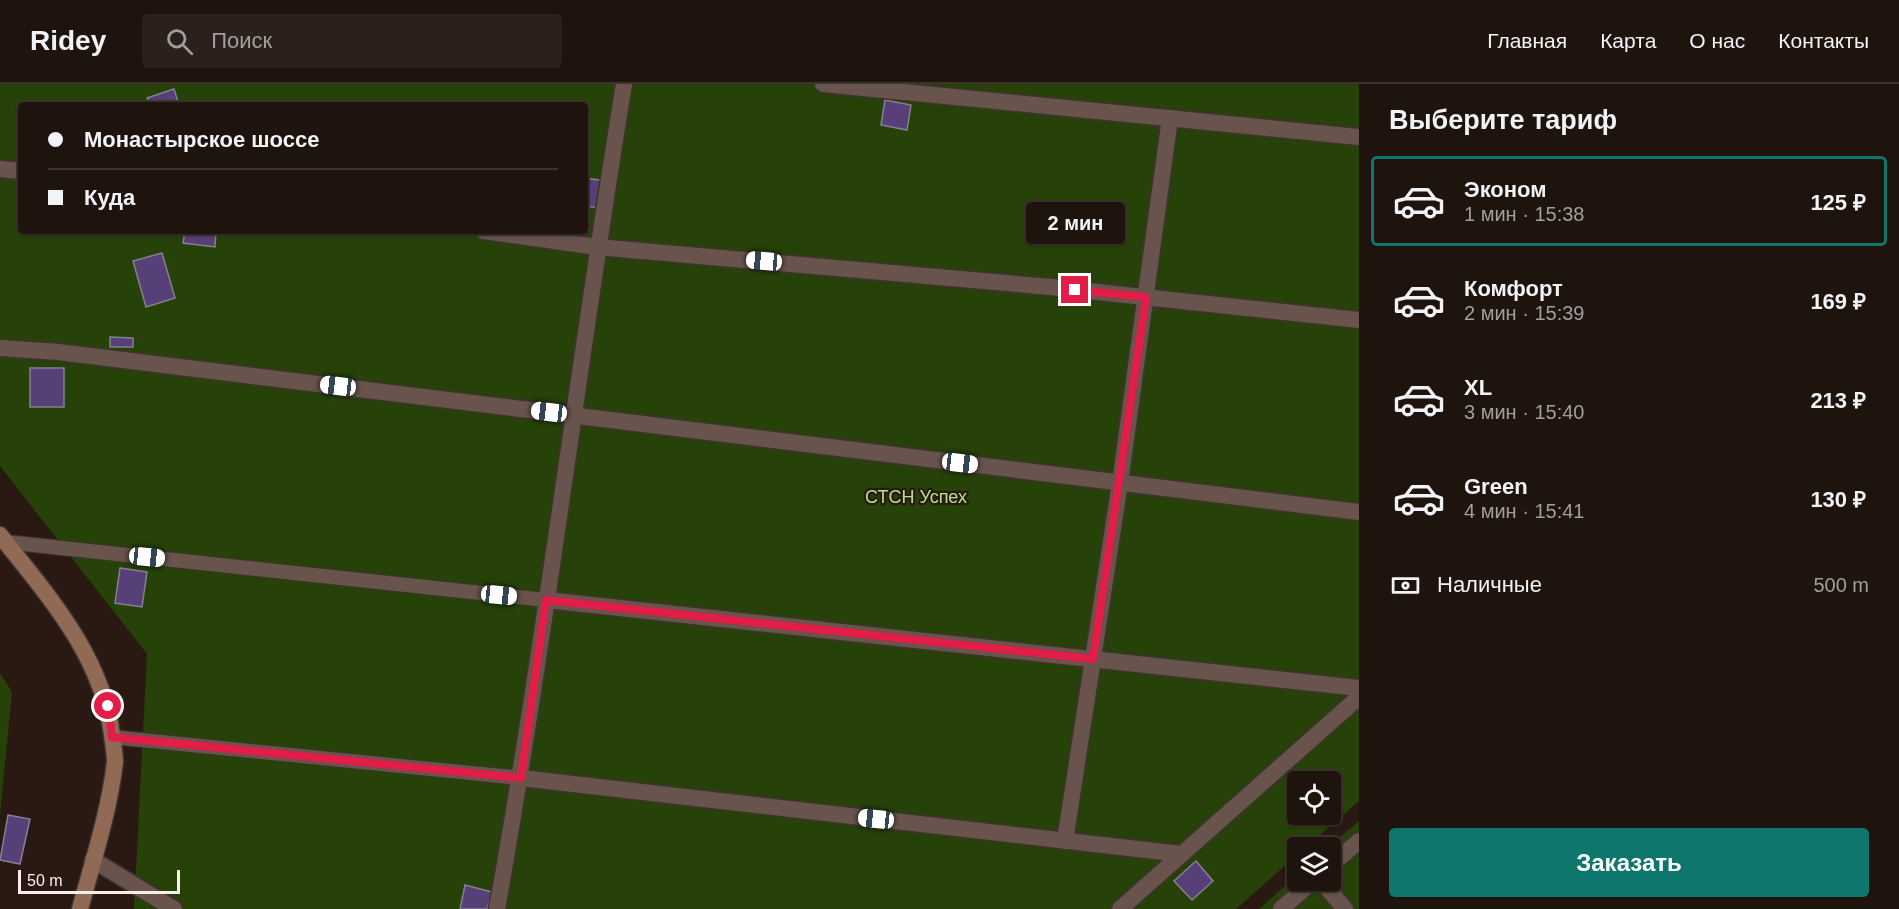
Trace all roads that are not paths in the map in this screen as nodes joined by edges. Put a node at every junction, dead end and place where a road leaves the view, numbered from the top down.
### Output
1 (624, 84) edge
2 (823, 84) edge
3 (1170, 118) junction
4 (1359, 137) edge
5 (0, 169) edge
6 (18, 171) edge
7 (506, 234) edge
8 (597, 246) junction
9 (1146, 297) junction
10 (1359, 320) edge
11 (0, 348) edge
12 (572, 415) junction
13 (1120, 483) junction
14 (1359, 512) edge
15 (3, 539) edge
16 (546, 600) junction
17 (1093, 659) junction
18 (1359, 688) edge
19 (1359, 697) edge
20 (112, 737) junction
21 (521, 778) junction
22 (1065, 841) junction
23 (1359, 841) edge
24 (1181, 854) junction
25 (1341, 857) edge
26 (93, 860) junction
27 (1301, 891) edge
28 (1329, 891) edge
29 (80, 909) edge
30 (174, 909) edge
31 (497, 909) edge
32 (1120, 909) edge
33 (1281, 909) edge
34 (1345, 909) edge

1 - 8 street
2 - 3 street
3 - 4 street
3 - 9 street
5 - 6 street
7 - 8 street
8 - 9 street
8 - 12 street
9 - 10 street
9 - 13 street
11 - 12 street
12 - 13 street
12 - 16 street
13 - 14 street
13 - 17 street
15 - 16 lane
15 - 20 main road
16 - 17 street
16 - 21 street
17 - 18 street
17 - 22 street
19 - 24 street
20 - 21 lane
20 - 26 main road
21 - 22 street
21 - 31 street
22 - 24 street
23 - 25 street
24 - 32 street
26 - 29 main road
26 - 30 street
27 - 33 street
28 - 34 street

